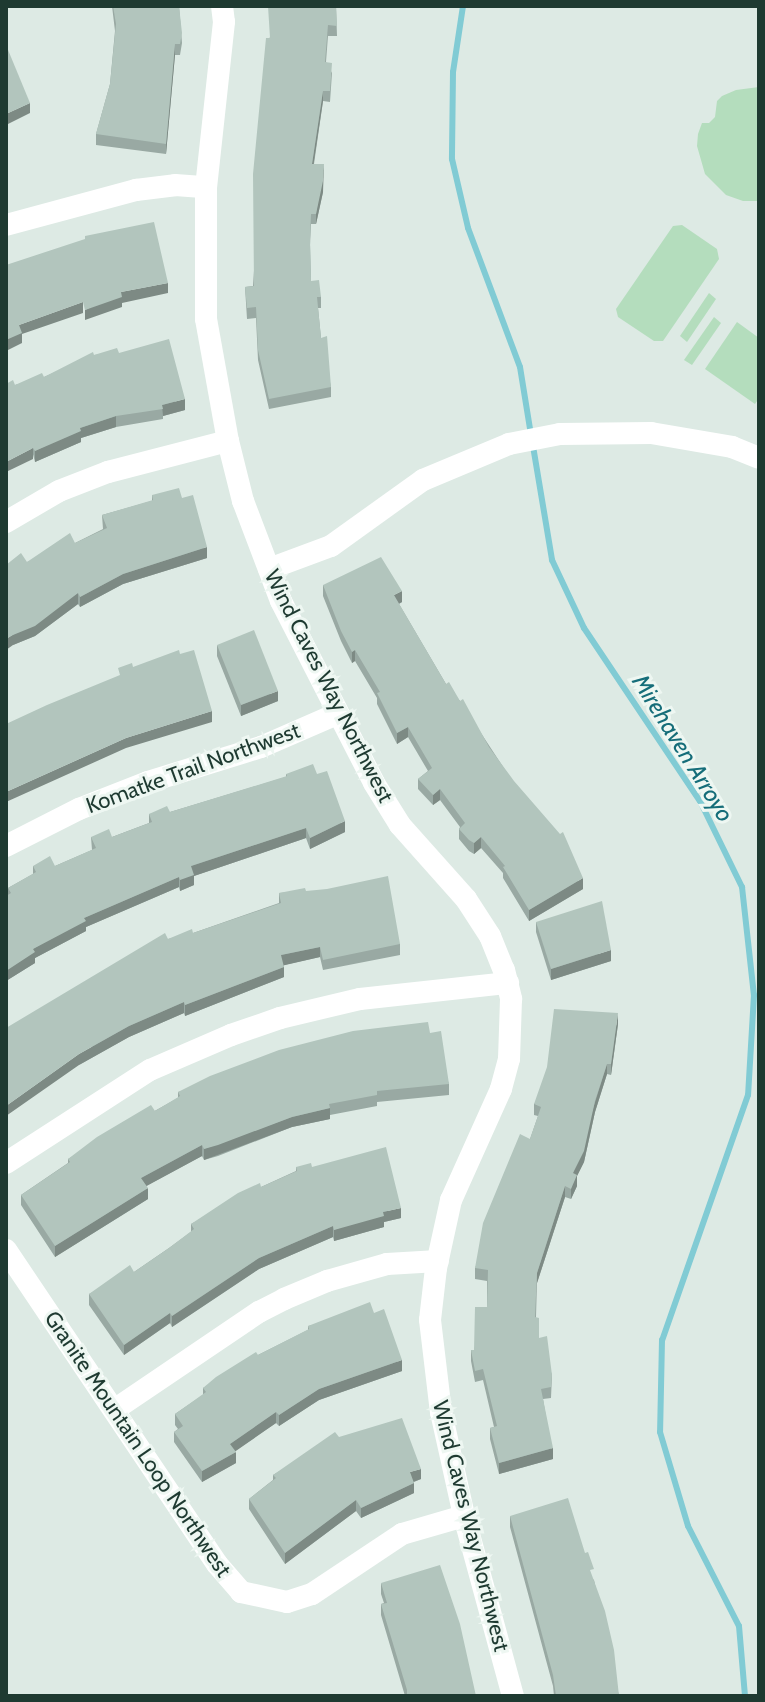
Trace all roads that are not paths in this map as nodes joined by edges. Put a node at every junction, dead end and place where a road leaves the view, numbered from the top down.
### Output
1 (222, 6) edge
2 (206, 187) junction
3 (6, 225) edge
4 (228, 441) junction
5 (759, 458) edge
6 (6, 522) edge
7 (269, 569) junction
8 (337, 714) junction
9 (6, 846) edge
10 (508, 983) junction
11 (6, 1163) edge
12 (6, 1250) edge
13 (438, 1261) junction
14 (114, 1410) junction
15 (464, 1516) junction
16 (513, 1696) edge

1 - 2 street, Wind Caves Way Northwest
2 - 3 street
2 - 4 street, Wind Caves Way Northwest
4 - 6 street
4 - 7 street, Wind Caves Way Northwest
5 - 7 street
7 - 8 street, Wind Caves Way Northwest
8 - 9 street, Komatke Trail Northwest
8 - 10 street, Wind Caves Way Northwest
10 - 11 street
10 - 13 street, Wind Caves Way Northwest
12 - 14 street, Granite Mountain Loop Northwest
13 - 14 street
13 - 15 street, Wind Caves Way Northwest
14 - 15 street, Granite Mountain Loop Northwest
15 - 16 street, Wind Caves Way Northwest

